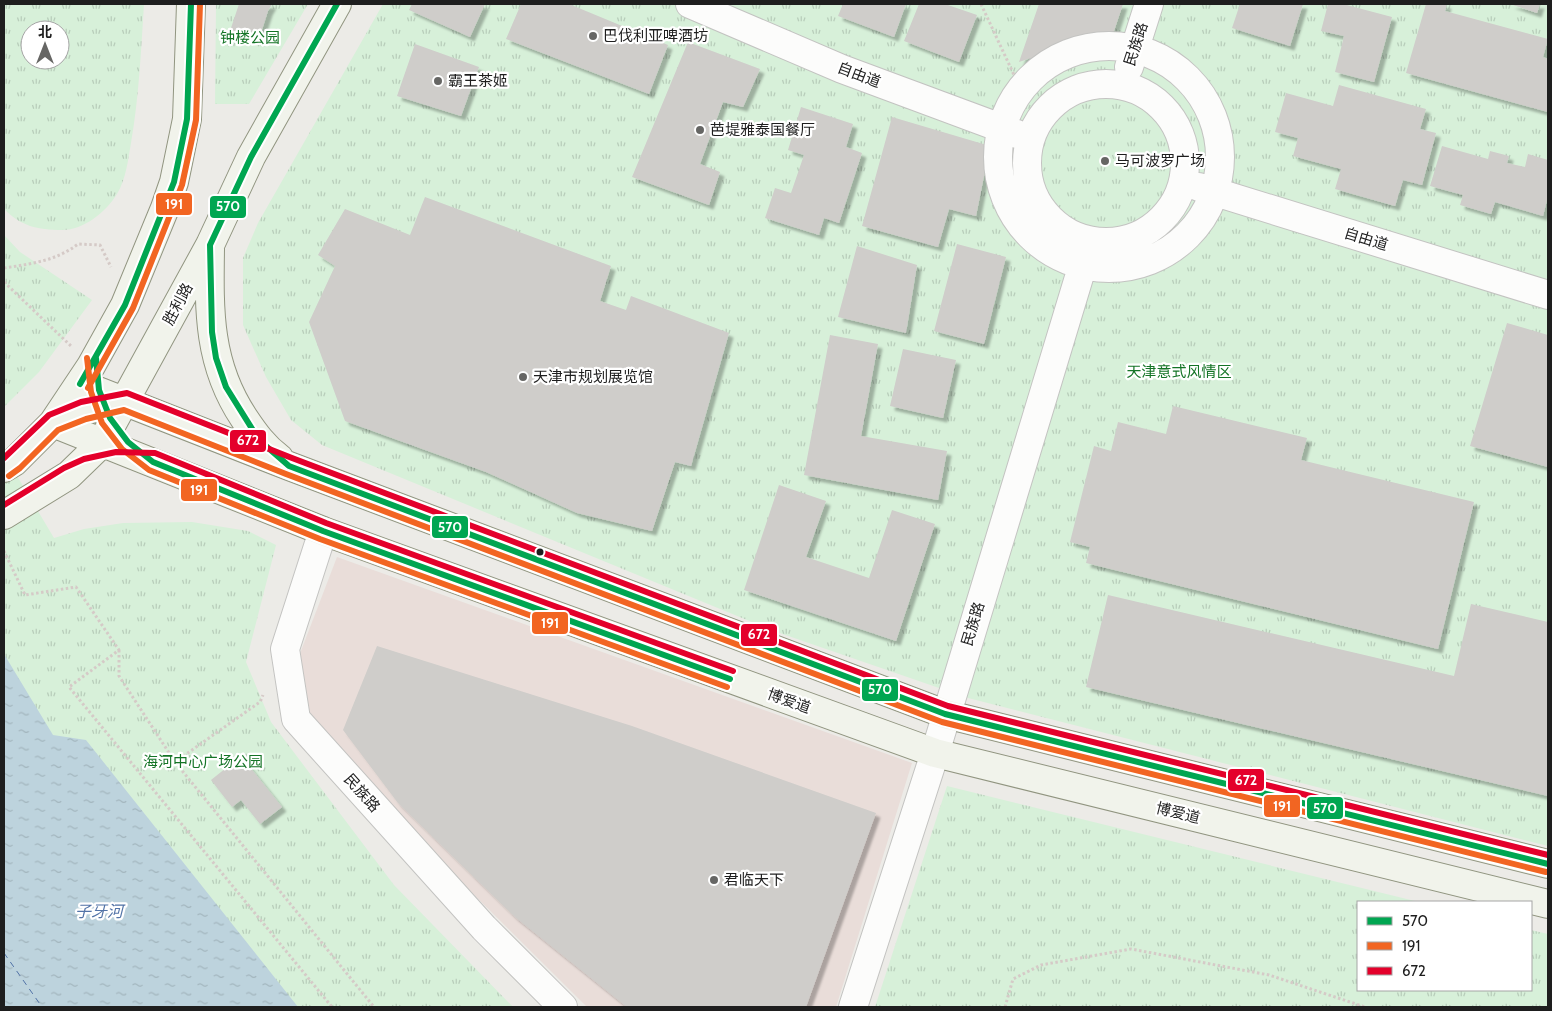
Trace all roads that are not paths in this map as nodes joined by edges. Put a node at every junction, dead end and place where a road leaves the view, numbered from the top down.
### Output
1 (191, 4) edge
2 (337, 4) edge
3 (690, 4) edge
4 (1149, 4) edge
5 (1134, 48) junction
6 (1123, 85) junction
7 (1001, 128) junction
8 (1030, 139) junction
9 (1184, 180) junction
10 (1215, 194) junction
11 (210, 245) junction
12 (1087, 253) junction
13 (1548, 295) edge
14 (101, 397) junction
15 (53, 423) junction
16 (153, 462) junction
17 (9, 465) edge
18 (289, 466) junction
19 (69, 475) junction
20 (4, 515) edge
21 (323, 530) junction
22 (945, 714) junction
23 (935, 753) junction
24 (1548, 864) edge
25 (1548, 904) edge
26 (563, 1007) edge
27 (853, 1007) edge

1 - 14 main road
2 - 11 main road, 胜利路
3 - 7 street, 自由道
4 - 5 street, 民族路
5 - 6 street, 民族路
5 - 7 street
5 - 10 street
6 - 8 street
6 - 9 street
7 - 8 street, 自由道
7 - 12 street
8 - 12 street
9 - 10 street, 自由道
9 - 12 street
10 - 12 street
10 - 13 street, 自由道
11 - 14 main road, 胜利路
11 - 18 main road
12 - 22 street, 民族路
14 - 15 main road
14 - 15 main road
14 - 16 main road
14 - 18 main road
14 - 19 main road, 胜利路
15 - 17 main road
16 - 19 main road
16 - 21 main road, 博爱道
18 - 22 main road
19 - 20 main road, 胜利路
21 - 23 main road, 博爱道
21 - 26 street, 民族路
22 - 23 street, 民族路
22 - 24 main road
23 - 25 main road, 博爱道
23 - 27 street, 民族路

